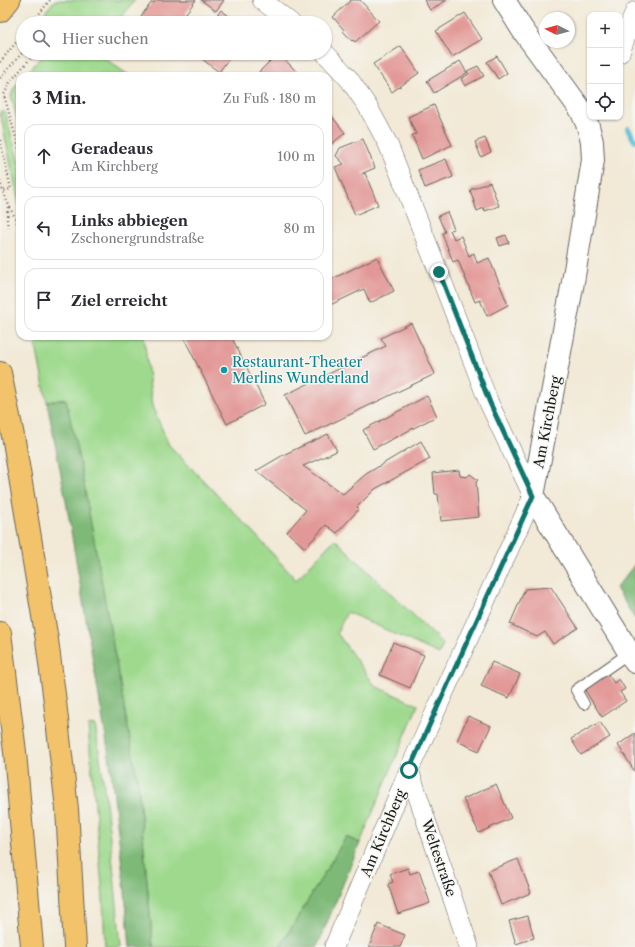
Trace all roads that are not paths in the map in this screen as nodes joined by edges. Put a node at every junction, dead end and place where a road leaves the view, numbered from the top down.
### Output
1 (9, 0) edge
2 (262, 0) edge
3 (504, 0) edge
4 (0, 11) edge
5 (635, 11) edge
6 (282, 16) edge
7 (622, 48) edge
8 (331, 60) edge
9 (586, 107) edge
10 (0, 373) edge
11 (533, 496) junction
12 (0, 633) edge
13 (632, 657) edge
14 (584, 704) dead end
15 (409, 770) junction
16 (32, 947) edge
17 (76, 947) edge
18 (334, 947) edge
19 (469, 947) edge

1 - 4 main road
2 - 6 street
3 - 9 street, Am Kirchberg
5 - 7 street
8 - 11 street
9 - 11 street, Am Kirchberg
10 - 17 main road
11 - 13 street
11 - 15 street, Am Kirchberg
12 - 16 main road
13 - 14 lane
15 - 18 street, Am Kirchberg
15 - 19 street, Weltestraße

